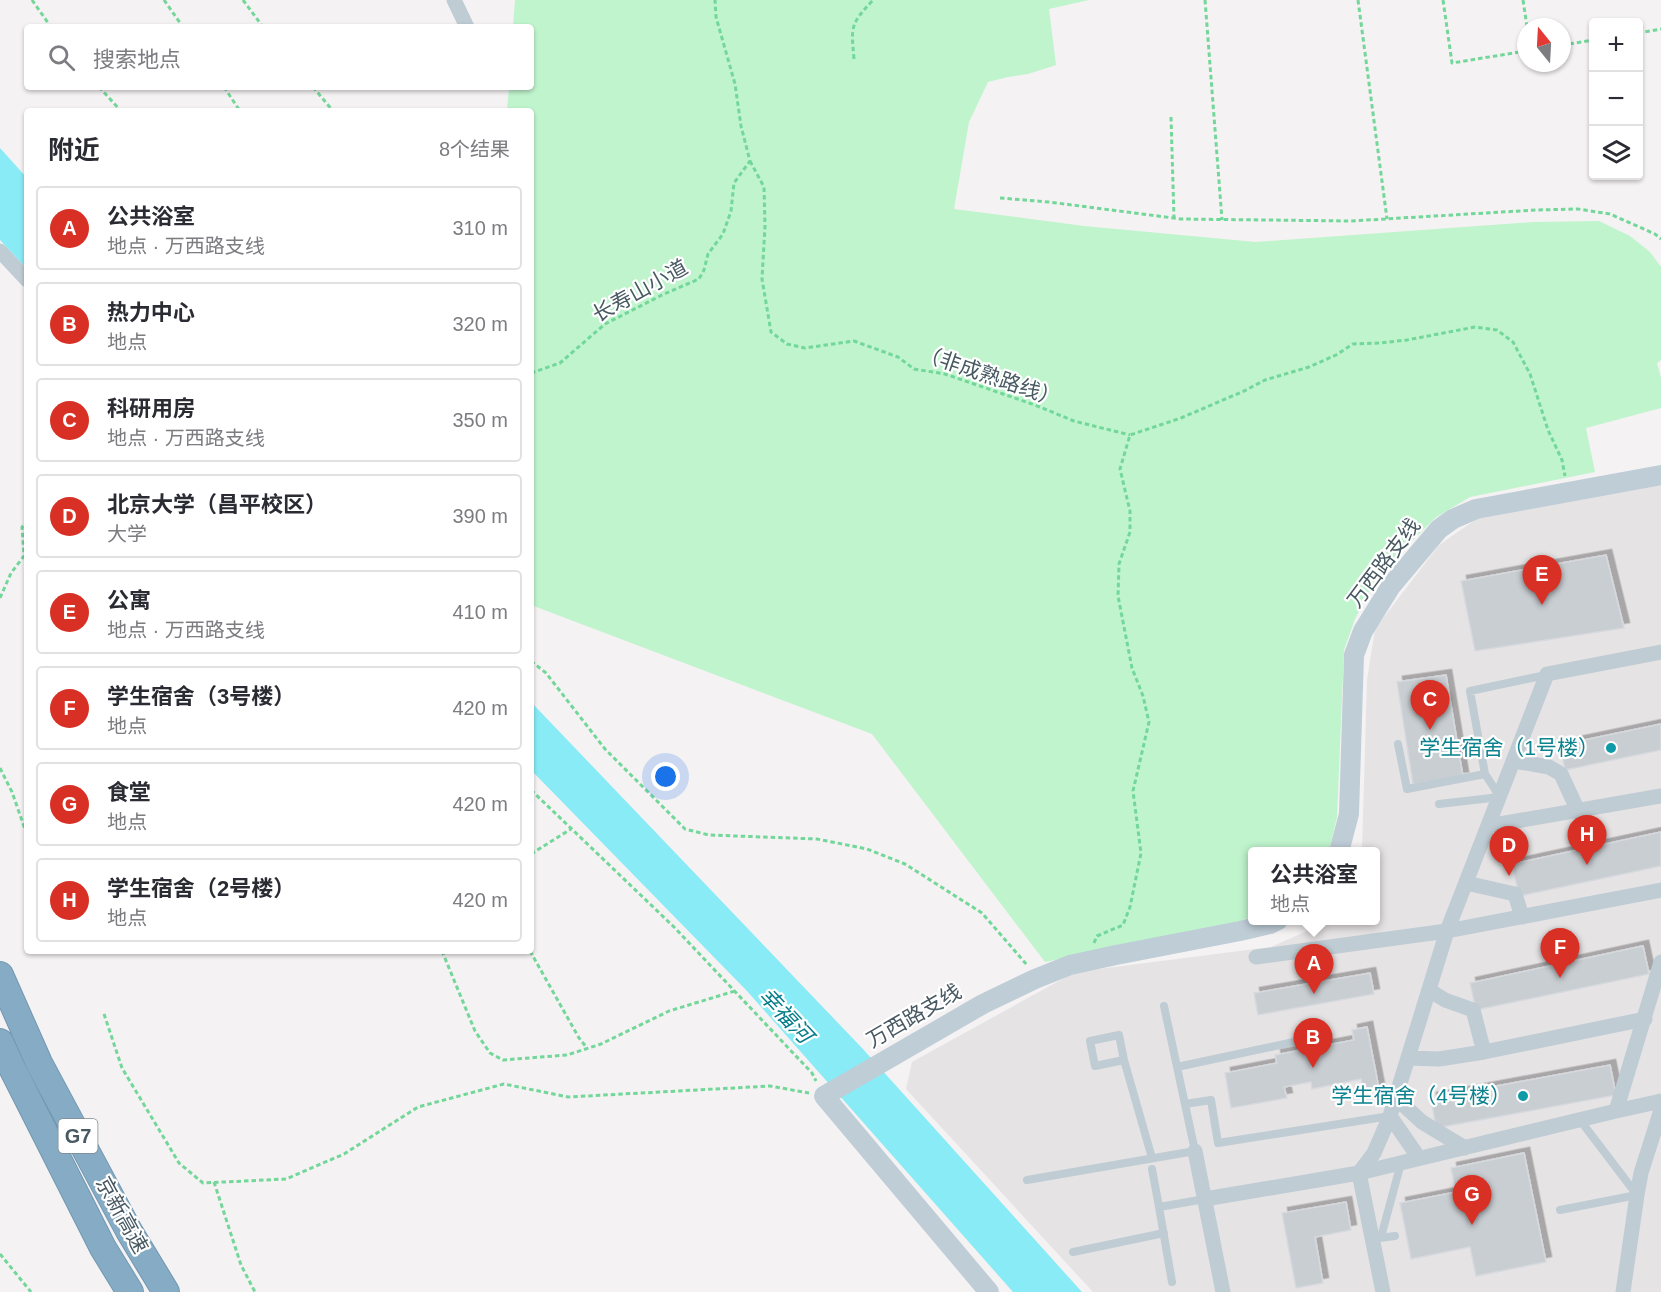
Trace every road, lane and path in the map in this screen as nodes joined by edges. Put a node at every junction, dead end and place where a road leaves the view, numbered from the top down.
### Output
1 (32, 0) edge
2 (164, 0) edge
3 (243, 0) edge
4 (454, 0) edge
5 (715, 0) edge
6 (873, 0) edge
7 (1205, 0) edge
8 (1358, 0) edge
9 (1443, 0) edge
10 (1524, 0) edge
11 (1526, 18) edge
12 (49, 24) edge
13 (181, 24) edge
14 (261, 24) edge
15 (465, 24) edge
16 (1661, 29) edge
17 (1643, 32) edge
18 (1589, 41) edge
19 (1571, 44) edge
20 (1517, 52) edge
21 (854, 59) dead end
22 (102, 90) edge
23 (226, 90) edge
24 (316, 90) edge
25 (118, 108) edge
26 (238, 108) edge
27 (330, 108) edge
28 (1172, 117) dead end
29 (750, 161) junction
30 (1000, 198) dead end
31 (1174, 218) junction
32 (1386, 219) junction
33 (1222, 220) junction
34 (1661, 239) edge
35 (0, 251) edge
36 (24, 277) edge
37 (534, 372) edge
38 (1130, 435) junction
39 (1661, 475) edge
40 (1569, 492) junction
41 (24, 526) edge
42 (24, 556) edge
43 (24, 556) edge
44 (0, 598) edge
45 (1661, 652) edge
46 (534, 663) edge
47 (1547, 674) junction
48 (1398, 744) dead end
49 (1514, 761) junction
50 (0, 768) edge
51 (1485, 774) junction
52 (534, 793) edge
53 (1661, 796) edge
54 (1500, 797) junction
55 (1439, 804) dead end
56 (1578, 811) junction
57 (24, 825) edge
58 (1488, 826) junction
59 (571, 829) junction
60 (1340, 847) edge
61 (534, 852) edge
62 (1466, 883) junction
63 (1661, 890) edge
64 (1522, 917) junction
65 (1266, 925) edge
66 (1447, 931) junction
67 (443, 954) edge
68 (532, 954) edge
69 (1256, 957) dead end
70 (1087, 961) junction
71 (1661, 962) edge
72 (0, 975) edge
73 (1038, 978) junction
74 (1657, 986) edge
75 (1429, 990) junction
76 (735, 991) junction
77 (1164, 1006) dead end
78 (104, 1014) dead end
79 (1645, 1019) junction
80 (1303, 1040) dead end
81 (0, 1042) edge
82 (587, 1048) junction
83 (1484, 1052) junction
84 (1408, 1058) junction
85 (1124, 1060) junction
86 (1177, 1067) junction
87 (825, 1096) junction
88 (1396, 1098) junction
89 (1661, 1101) edge
90 (1185, 1104) junction
91 (1661, 1110) edge
92 (1616, 1111) junction
93 (1390, 1116) junction
94 (1580, 1120) junction
95 (1465, 1148) junction
96 (1195, 1151) junction
97 (1152, 1158) junction
98 (1419, 1158) junction
99 (1401, 1162) junction
100 (1152, 1169) dead end
101 (1359, 1173) junction
102 (1027, 1180) dead end
103 (214, 1182) junction
104 (1637, 1195) junction
105 (1205, 1199) junction
106 (1159, 1207) junction
107 (1560, 1210) dead end
108 (1164, 1233) junction
109 (1395, 1236) dead end
110 (1377, 1238) junction
111 (1073, 1252) dead end
112 (0, 1254) edge
113 (1172, 1282) dead end
114 (31, 1292) edge
115 (130, 1292) edge
116 (166, 1292) edge
117 (255, 1292) edge
118 (990, 1292) edge
119 (1223, 1292) edge
120 (1383, 1292) edge
121 (1623, 1292) edge

1 - 12 path
2 - 13 path
3 - 14 path
4 - 15 street
5 - 29 path
6 - 21 path
7 - 33 path
8 - 32 path
9 - 20 path
10 - 11 path
16 - 17 path
18 - 19 path
22 - 25 path
23 - 26 path
24 - 27 path
28 - 31 path
29 - 37 path, 长寿山小道
29 - 38 path, （非成熟路线）
30 - 31 path
31 - 33 path
32 - 33 path
32 - 34 path
35 - 36 street
38 - 40 path
38 - 70 path
39 - 40 street, 万西路支线
40 - 60 street, 万西路支线
41 - 42 path
43 - 44 path
45 - 47 street
46 - 73 path
47 - 49 street
47 - 51 lane
48 - 51 lane
49 - 54 street
49 - 56 street
50 - 57 path
51 - 54 lane
52 - 59 path
53 - 56 street
54 - 55 lane
54 - 58 street
56 - 58 street
58 - 62 street
59 - 61 path
59 - 76 path
62 - 64 street
62 - 66 street
63 - 64 street
64 - 66 street
65 - 70 street, 万西路支线
66 - 69 street
66 - 75 street
67 - 82 path
68 - 82 path
70 - 73 street, 万西路支线
71 - 74 street
72 - 116 highway, 京新高速 / G7
73 - 87 street, 万西路支线
74 - 79 street
75 - 83 street
75 - 84 street
76 - 82 path
76 - 87 path
77 - 86 lane
78 - 103 path
79 - 83 street
79 - 92 street
80 - 86 lane
81 - 115 highway, 京新高速 / G7
83 - 84 street
84 - 88 street
85 - 85 lane
85 - 97 lane
86 - 90 lane
87 - 103 path
87 - 118 street
88 - 93 street
88 - 95 street
89 - 92 street
90 - 93 lane
90 - 96 lane
91 - 104 street
92 - 94 street
93 - 98 street
93 - 101 street
94 - 95 street
94 - 104 lane
95 - 98 street
96 - 97 lane
96 - 105 street
97 - 102 lane
98 - 99 street
99 - 101 street
99 - 110 lane
100 - 106 lane
101 - 105 street
101 - 110 street
103 - 117 path
104 - 107 lane
104 - 121 street
105 - 106 lane
105 - 119 street
106 - 108 lane
108 - 111 lane
108 - 113 lane
109 - 110 lane
110 - 120 street
112 - 114 path

